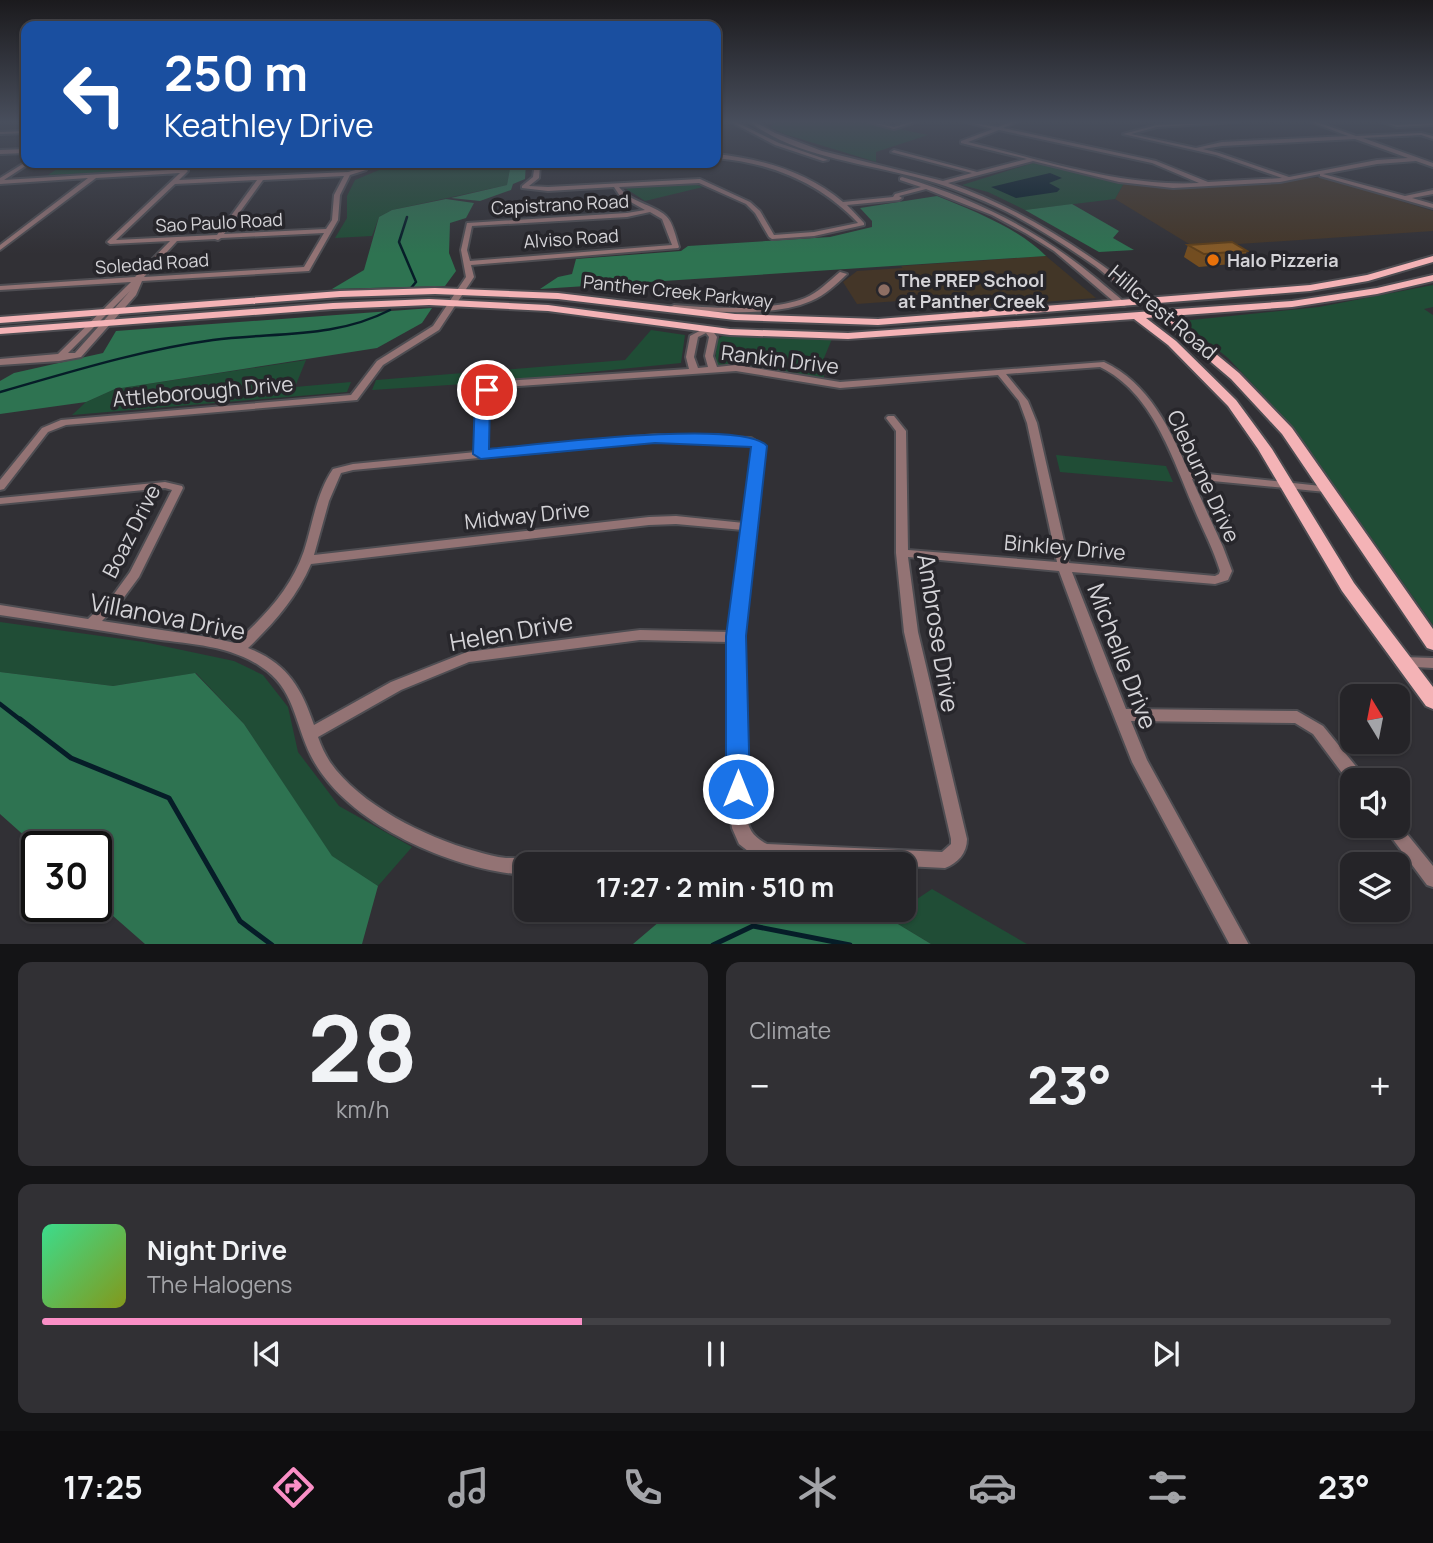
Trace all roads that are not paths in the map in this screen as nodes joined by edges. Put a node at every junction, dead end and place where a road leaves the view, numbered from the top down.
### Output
1 (768, 166) edge
2 (849, 166) edge
3 (870, 166) edge
4 (949, 166) edge
5 (1008, 166) edge
6 (1063, 166) edge
7 (1163, 166) edge
8 (1250, 166) edge
9 (1358, 166) edge
10 (21, 167) edge
11 (537, 168) edge
12 (363, 170) dead end
13 (348, 174) junction
14 (980, 174) junction
15 (1319, 174) junction
16 (96, 175) junction
17 (261, 178) junction
18 (1290, 179) junction
19 (0, 181) edge
20 (173, 182) junction
21 (615, 186) junction
22 (952, 186) junction
23 (1209, 186) junction
24 (928, 187) junction
25 (940, 187) junction
26 (1433, 192) edge
27 (895, 198) junction
28 (1403, 199) junction
29 (844, 204) junction
30 (1433, 208) edge
31 (653, 210) junction
32 (329, 231) junction
33 (218, 238) junction
34 (174, 240) junction
35 (0, 248) edge
36 (1433, 259) edge
37 (468, 263) junction
38 (843, 274) dead end
39 (1433, 278) edge
40 (139, 280) junction
41 (0, 288) edge
42 (462, 291) junction
43 (1146, 302) junction
44 (454, 303) junction
45 (1122, 304) junction
46 (674, 307) dead end
47 (117, 312) junction
48 (718, 312) junction
49 (1162, 314) junction
50 (1138, 316) junction
51 (104, 318) junction
52 (0, 320) edge
53 (920, 320) junction
54 (89, 325) junction
55 (708, 329) junction
56 (0, 331) edge
57 (930, 331) junction
58 (58, 358) junction
59 (0, 362) edge
60 (1108, 366) joint
61 (713, 368) junction
62 (694, 370) junction
63 (1000, 372) junction
64 (891, 418) dead end
65 (481, 454) junction
66 (1184, 475) junction
67 (1287, 485) junction
68 (0, 486) edge
69 (1326, 489) junction
70 (0, 501) edge
71 (751, 527) junction
72 (902, 553) junction
73 (307, 559) junction
74 (1064, 567) junction
75 (1224, 577) joint
76 (0, 610) edge
77 (91, 624) junction
78 (736, 636) junction
79 (1433, 643) edge
80 (238, 649) junction
81 (1402, 662) junction
82 (1433, 663) edge
83 (1426, 684) edge
84 (1433, 701) edge
85 (1121, 715) junction
86 (311, 734) junction
87 (1348, 768) edge
88 (1401, 838) edge
89 (514, 868) edge
90 (1433, 879) edge
91 (1240, 944) edge

1 - 29 street
2 - 24 street, Hillcrest Road
3 - 25 street, Hillcrest Road
4 - 14 street
5 - 14 street
6 - 23 street
7 - 23 street
8 - 18 street
9 - 15 street
10 - 19 street
11 - 21 street
12 - 13 street
13 - 17 street
13 - 32 street
14 - 22 street
14 - 25 street
15 - 18 street
15 - 28 street
16 - 19 street
16 - 20 street
16 - 35 street
17 - 20 street
17 - 33 street
18 - 23 street
20 - 34 street, Sao Paulo Road
21 - 29 street
21 - 31 street
22 - 25 street, Hillcrest Road
22 - 43 street, Hillcrest Road
24 - 25 street, Hillcrest Road
24 - 27 street
25 - 27 street
25 - 45 street, Hillcrest Road
26 - 28 street
27 - 29 street
28 - 30 street
31 - 37 street, Capistrano Road
31 - 37 street, Alviso Road
32 - 33 street, Sao Paulo Road
32 - 40 street, Soledad Road
33 - 34 street, Sao Paulo Road
34 - 40 street
36 - 43 main road, Panther Creek Parkway
37 - 42 street
38 - 48 street
39 - 49 main road, Panther Creek Parkway
40 - 41 street, Soledad Road
40 - 47 street
40 - 51 street
42 - 44 street
42 - 47 main road, Panther Creek Parkway
42 - 48 main road, Panther Creek Parkway
43 - 45 main road, Panther Creek Parkway
43 - 49 main road, Hillcrest Road
44 - 51 main road, Panther Creek Parkway
44 - 55 main road, Panther Creek Parkway
44 - 68 street, Attleborough Drive
45 - 50 main road, Hillcrest Road
45 - 53 main road, Panther Creek Parkway
46 - 48 street
47 - 51 main road, Panther Creek Parkway
48 - 53 main road, Panther Creek Parkway
48 - 55 street
49 - 50 main road, Panther Creek Parkway
49 - 69 main road, Hillcrest Road
50 - 57 main road, Panther Creek Parkway
50 - 67 main road, Hillcrest Road
51 - 52 main road, Panther Creek Parkway
51 - 54 main road, Panther Creek Parkway
51 - 58 street
53 - 57 main road
54 - 56 main road, Panther Creek Parkway
54 - 58 street
55 - 57 main road, Panther Creek Parkway
55 - 61 street
55 - 62 street
58 - 59 street
60 - 63 street, Rankin Drive
60 - 66 street, Cleburne Drive
61 - 62 street, Rankin Drive
61 - 63 street, Rankin Drive
62 - 65 street, Rankin Drive
63 - 74 street, Michelle Drive
64 - 72 street, Ambrose Drive
65 - 71 street
65 - 73 street
66 - 67 street
66 - 75 street, Cleburne Drive
67 - 69 street
67 - 81 main road, Hillcrest Road
69 - 79 main road, Hillcrest Road
70 - 77 street, Boaz Drive
71 - 73 street, Midway Drive
71 - 78 street
72 - 74 street, Binkley Drive
72 - 78 street, Ambrose Drive
73 - 80 street
74 - 75 street, Binkley Drive
74 - 85 street, Michelle Drive
76 - 77 street, Villanova Drive
77 - 80 street, Villanova Drive
78 - 86 street, Helen Drive
80 - 86 street, Villanova Drive
81 - 82 street
81 - 83 main road, Hillcrest Road
83 - 84 main road, Hillcrest Road
85 - 87 street
85 - 91 street, Michelle Drive
86 - 89 street, Villanova Drive
88 - 90 street

